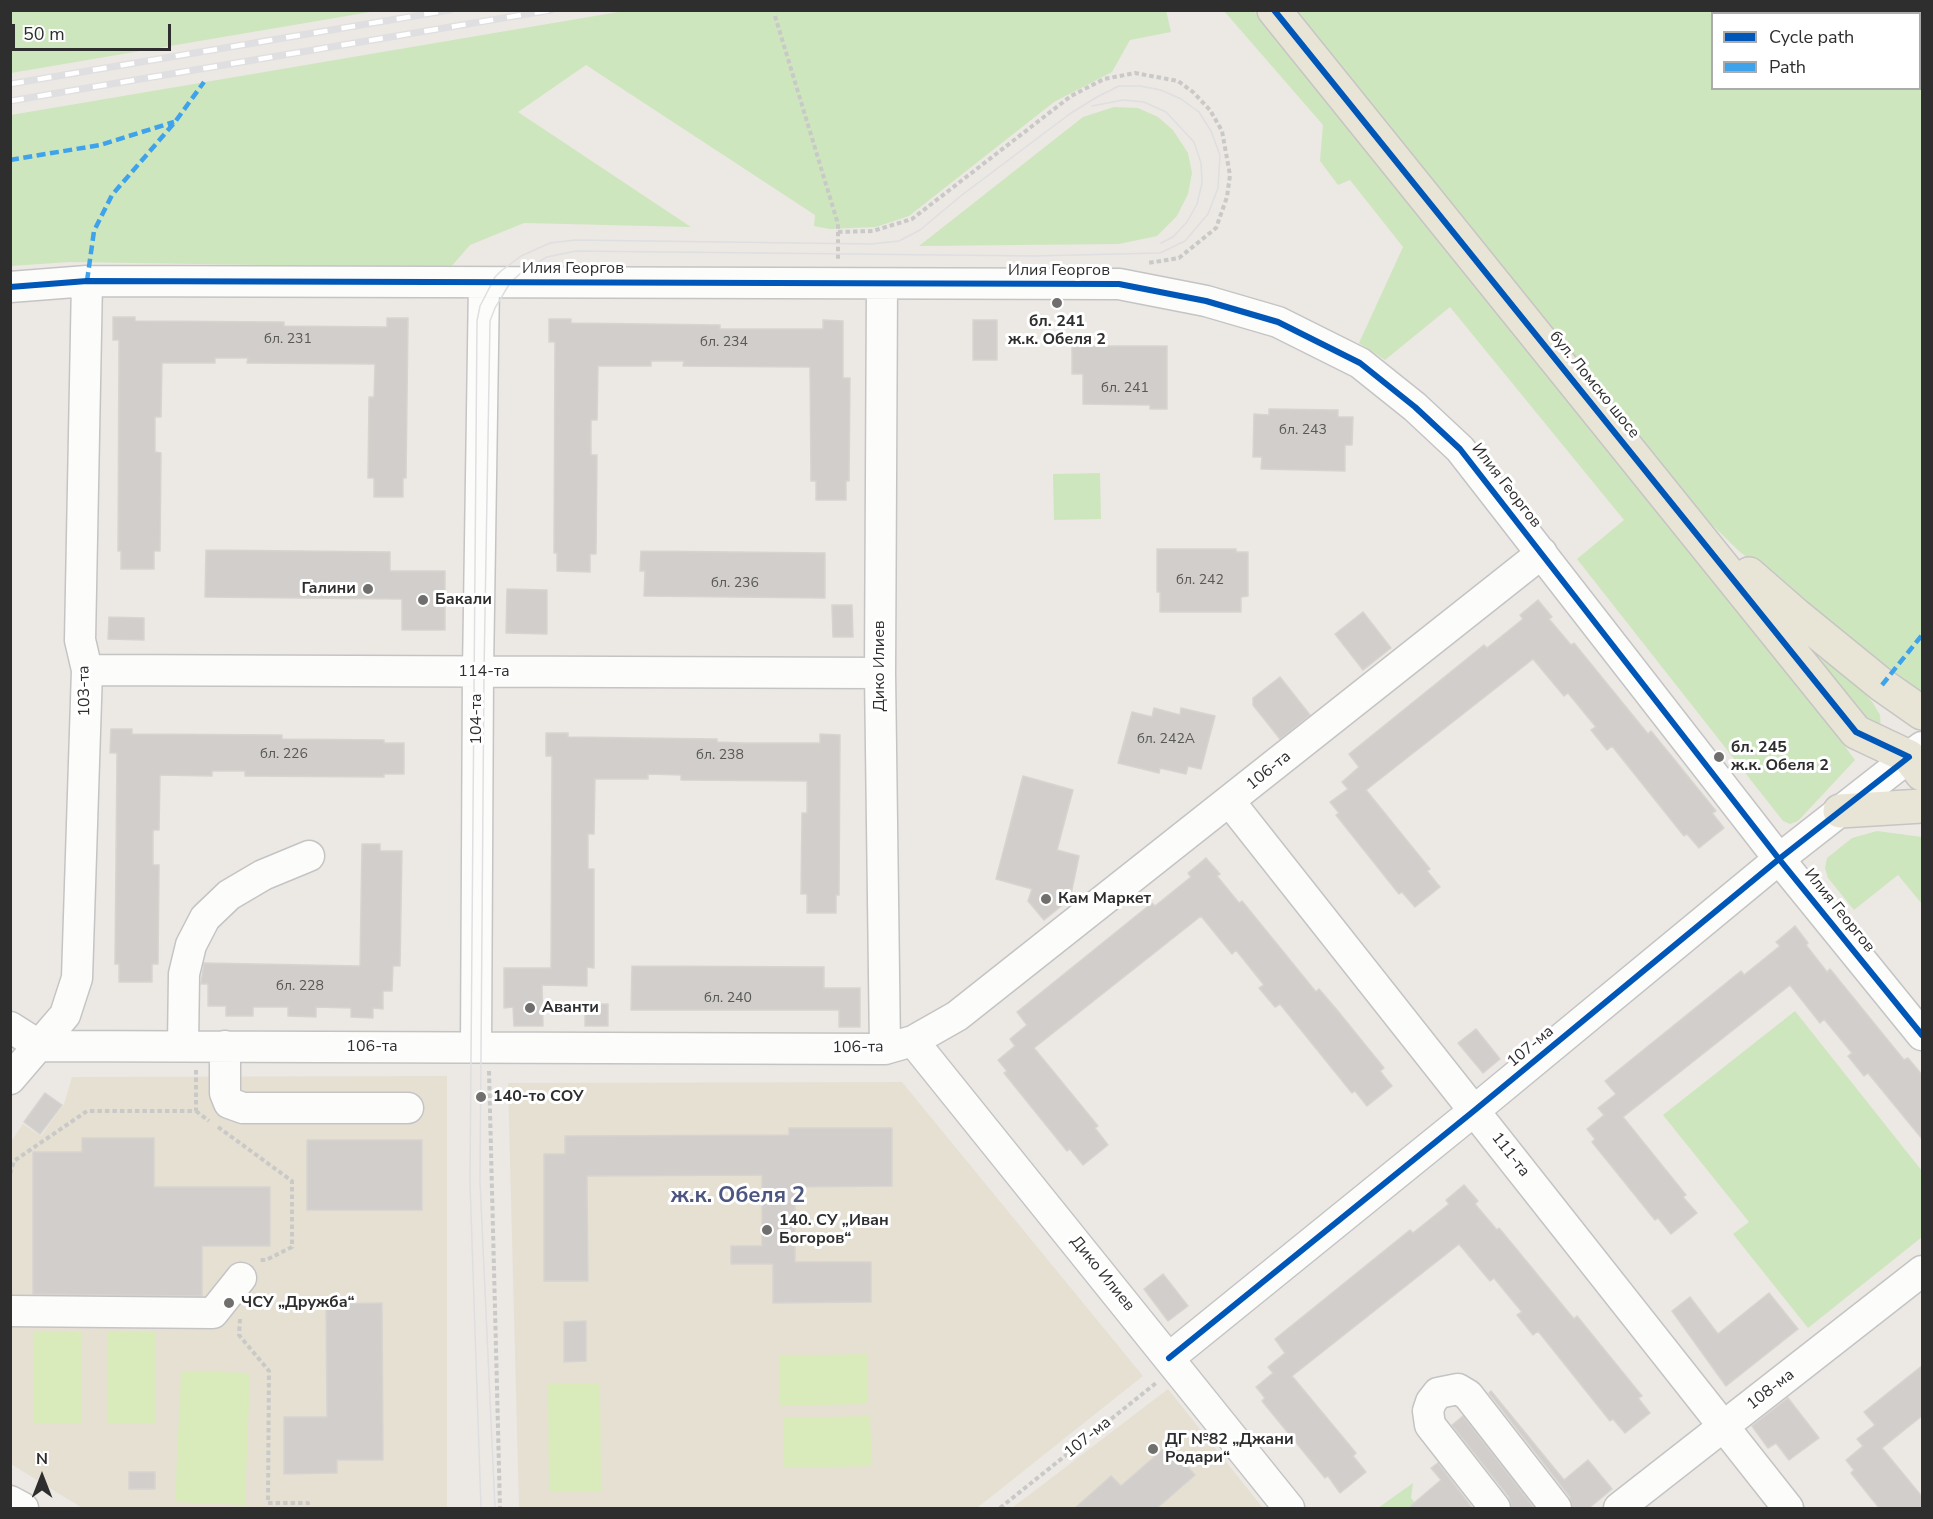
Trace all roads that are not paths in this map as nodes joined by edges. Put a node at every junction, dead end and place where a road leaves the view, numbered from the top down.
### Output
1 (1274, 10) edge
2 (87, 281) junction
3 (484, 283) junction
4 (882, 284) junction
5 (10, 287) edge
6 (1693, 530) junction
7 (1542, 553) junction
8 (87, 670) junction
9 (478, 672) junction
10 (880, 673) junction
11 (1923, 713) edge
12 (1918, 760) edge
13 (1230, 802) junction
14 (1923, 806) edge
15 (1840, 812) junction
16 (309, 856) dead end
17 (1779, 859) junction
18 (10, 1027) edge
19 (1923, 1035) edge
20 (913, 1041) junction
21 (40, 1046) junction
22 (183, 1046) junction
23 (225, 1046) junction
24 (476, 1047) junction
25 (885, 1049) junction
26 (10, 1079) edge
27 (408, 1108) dead end
28 (1475, 1110) junction
29 (1923, 1270) edge
30 (241, 1278) road end
31 (10, 1311) edge
32 (1173, 1362) junction
33 (1723, 1427) junction
34 (10, 1501) edge
35 (23, 1509) edge
36 (1289, 1509) edge
37 (1495, 1509) edge
38 (1556, 1509) edge
39 (1618, 1509) edge
40 (1788, 1509) edge

1 - 6 main road, бул. Ломско шосе
2 - 3 street, Илия Георгов
2 - 5 street, Илия Георгов
2 - 8 street, 103-та
3 - 4 street, Илия Георгов
3 - 9 street, 104-та
4 - 7 street, Илия Георгов
4 - 10 street, Дико Илиев
6 - 11 main road, бул. Ломско шосе
6 - 12 main road, бул. Ломско шосе
7 - 13 street, 106-та
7 - 17 street, Илия Георгов
8 - 9 street, 114-та
8 - 21 street, 103-та
9 - 10 street, 114-та
9 - 24 street, 104-та
10 - 25 street, Дико Илиев
12 - 15 street, 107-ма
13 - 20 street, 106-та
13 - 28 street, 111-та
14 - 15 main road
15 - 17 street, 107-ма
16 - 22 street
17 - 19 street, Илия Георгов
17 - 28 street, 107-ма
18 - 21 street
20 - 25 street, 106-та
20 - 32 street, Дико Илиев
21 - 22 street, 106-та
21 - 26 street, 103-та
22 - 23 street, 106-та
23 - 24 street, 106-та
23 - 27 street
24 - 25 street, 106-та
28 - 32 street, 107-ма
28 - 33 street, 111-та
29 - 33 street, 108-ма
30 - 31 street
32 - 36 street, Дико Илиев
33 - 39 street, 108-ма
33 - 40 street, 111-та
34 - 35 street
37 - 38 street

